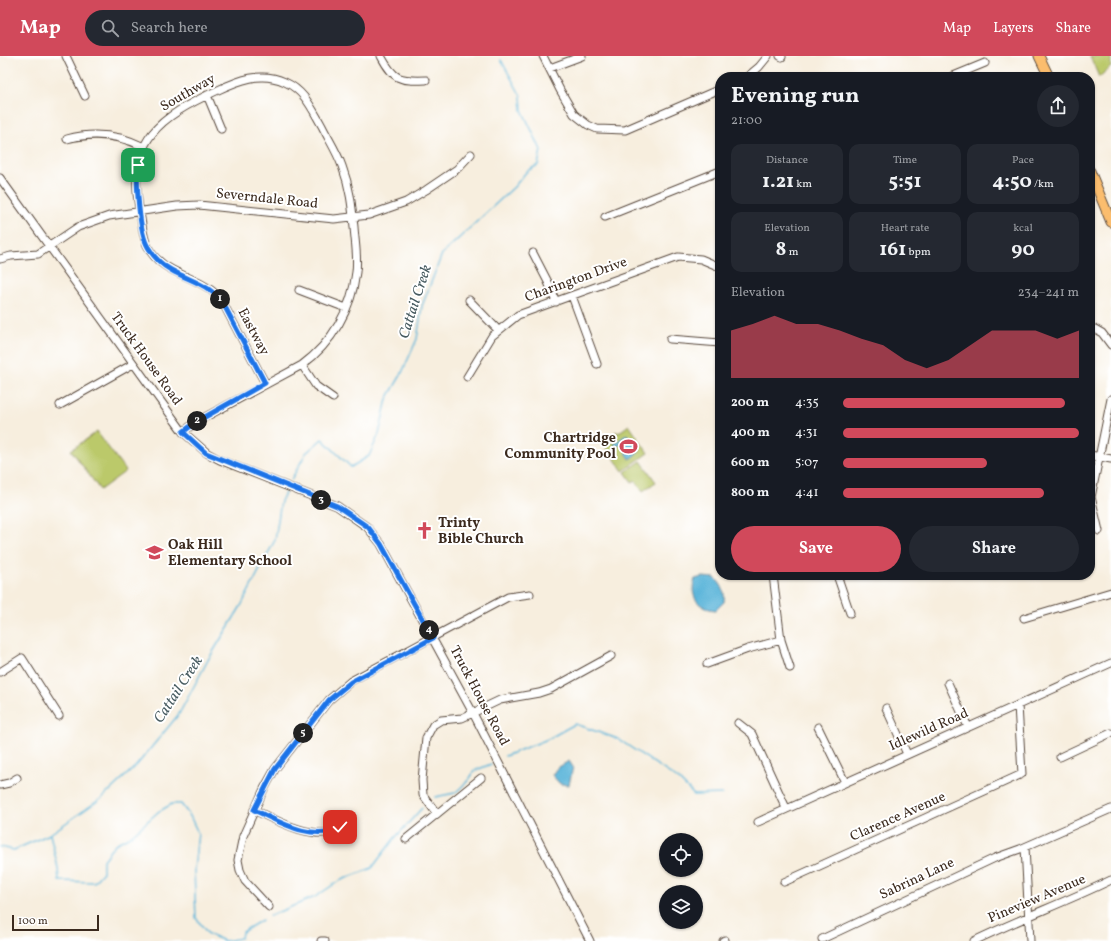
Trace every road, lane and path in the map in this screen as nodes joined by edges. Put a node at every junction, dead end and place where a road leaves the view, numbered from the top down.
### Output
1 (66, 56) edge
2 (381, 56) edge
3 (543, 56) edge
4 (582, 56) edge
5 (768, 56) edge
6 (1040, 56) edge
7 (985, 63) dead end
8 (550, 68) junction
9 (753, 72) edge
10 (963, 72) edge
11 (1047, 72) edge
12 (426, 80) dead end
13 (715, 91) edge
14 (207, 95) junction
15 (86, 96) dead end
16 (221, 129) dead end
17 (67, 139) dead end
18 (144, 147) junction
19 (471, 154) dead end
20 (715, 173) edge
21 (0, 178) edge
22 (1095, 183) edge
23 (140, 212) junction
24 (605, 217) dead end
25 (353, 218) junction
26 (1111, 222) edge
27 (50, 247) junction
28 (533, 253) dead end
29 (0, 259) edge
30 (715, 265) edge
31 (299, 290) dead end
32 (572, 296) junction
33 (469, 300) dead end
34 (556, 302) junction
35 (346, 308) junction
36 (1095, 329) dead end
37 (498, 330) junction
38 (670, 339) dead end
39 (715, 343) edge
40 (1111, 345) edge
41 (133, 364) junction
42 (597, 364) dead end
43 (302, 365) junction
44 (467, 377) dead end
45 (265, 383) junction
46 (333, 398) dead end
47 (1111, 399) edge
48 (60, 405) dead end
49 (183, 432) junction
50 (1095, 456) edge
51 (1099, 457) junction
52 (1111, 459) edge
53 (1095, 477) edge
54 (1095, 514) edge
55 (1099, 531) dead end
56 (774, 580) edge
57 (839, 580) edge
58 (1111, 592) edge
59 (530, 594) dead end
60 (850, 613) dead end
61 (1024, 618) dead end
62 (433, 638) junction
63 (781, 640) junction
64 (611, 656) dead end
65 (1111, 663) edge
66 (707, 664) dead end
67 (790, 668) dead end
68 (0, 672) edge
69 (948, 683) dead end
70 (1018, 705) junction
71 (886, 708) dead end
72 (473, 713) junction
73 (59, 716) dead end
74 (738, 723) dead end
75 (818, 727) dead end
76 (968, 727) junction
77 (1111, 733) edge
78 (906, 754) junction
79 (1060, 757) dead end
80 (17, 778) dead end
81 (481, 778) dead end
82 (845, 782) junction
83 (0, 785) edge
84 (786, 808) junction
85 (1111, 808) edge
86 (254, 810) junction
87 (437, 814) junction
88 (348, 820) dead end
89 (758, 822) dead end
90 (406, 839) dead end
91 (1025, 847) junction
92 (1111, 880) edge
93 (784, 882) dead end
94 (269, 907) dead end
95 (1029, 917) junction
96 (822, 939) dead end
97 (321, 941) edge
98 (325, 941) edge
99 (590, 941) edge
100 (974, 941) edge
101 (1030, 941) edge

1 - 15 street
2 - 12 street
3 - 8 street
4 - 8 street
5 - 9 street
6 - 11 main road
7 - 10 street
8 - 13 street
14 - 16 street
14 - 18 street, Southway
14 - 25 street, Southway
17 - 18 street
18 - 23 street, Southway
19 - 25 street, Severndale Road
20 - 24 street
21 - 27 street, Truck House Road
22 - 26 main road
23 - 25 street, Severndale Road
23 - 27 street, Severndale Road
23 - 45 street, Eastway
25 - 35 street, Southway
27 - 29 street, Severndale Road
27 - 41 street, Truck House Road
28 - 34 street
30 - 32 street, Charington Drive
31 - 35 street
32 - 34 street, Charington Drive
32 - 42 street
33 - 37 street
34 - 37 street, Charington Drive
35 - 43 street, Southway
36 - 40 street
37 - 44 street, Charington Drive
38 - 39 street
41 - 48 street
41 - 49 street, Truck House Road
43 - 45 street, Southway
43 - 46 street
45 - 49 street, Southway
47 - 51 street
49 - 62 street, Truck House Road
50 - 51 street
51 - 52 street
51 - 53 street
54 - 55 street
56 - 63 street
57 - 60 street
58 - 61 street
59 - 62 street
62 - 72 street, Truck House Road
62 - 86 street
63 - 66 street
63 - 67 street
64 - 72 street
65 - 70 street, Idlewild Road
68 - 73 street
69 - 76 street
70 - 76 street, Idlewild Road
70 - 93 street, Clarence Avenue
71 - 78 street
72 - 87 street
72 - 99 street, Truck House Road
74 - 84 street
75 - 82 street
76 - 78 street, Idlewild Road
77 - 79 street
78 - 82 street, Idlewild Road
80 - 83 street
81 - 87 street
82 - 84 street, Idlewild Road
84 - 89 street, Idlewild Road
85 - 91 street, Sabrina Lane
86 - 88 street
86 - 94 street
87 - 90 street
91 - 95 street
91 - 96 street, Sabrina Lane
92 - 95 street, Pineview Avenue
95 - 100 street, Pineview Avenue
95 - 101 street
97 - 98 street

